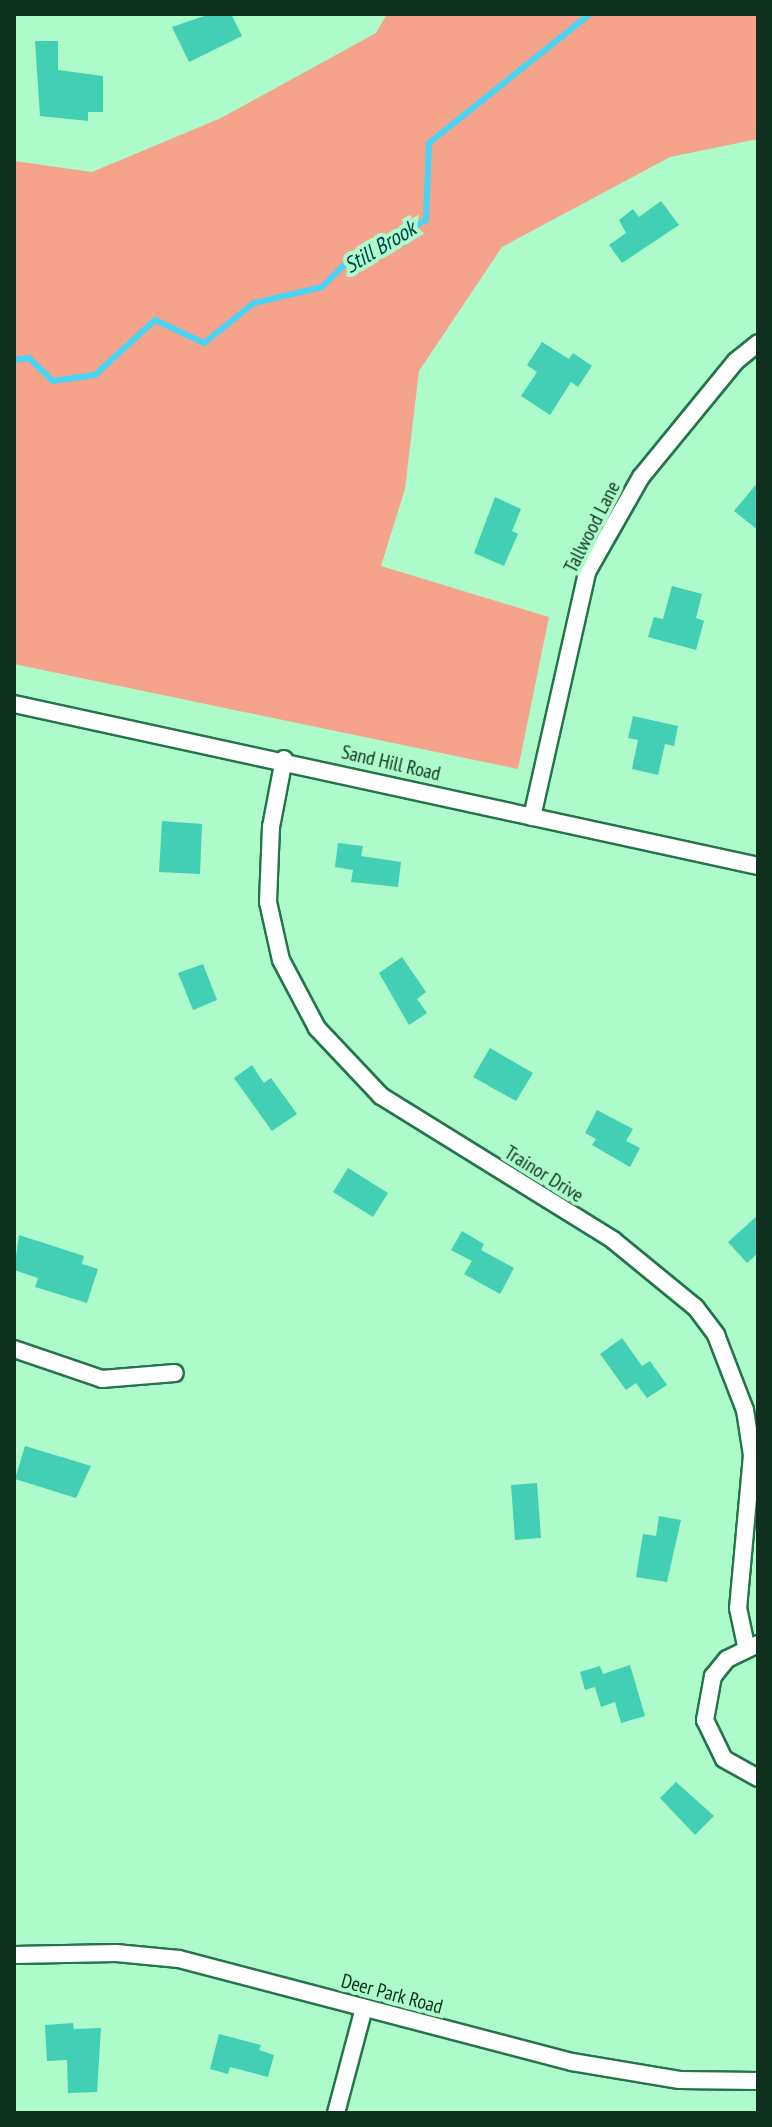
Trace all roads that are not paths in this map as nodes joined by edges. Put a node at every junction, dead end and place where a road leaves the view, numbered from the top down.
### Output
1 (758, 343) edge
2 (14, 704) edge
3 (284, 759) junction
4 (532, 817) junction
5 (758, 866) edge
6 (14, 1349) edge
7 (175, 1373) dead end
8 (752, 1645) edge
9 (758, 1778) edge
10 (14, 1955) edge
11 (364, 2008) junction
12 (758, 2081) edge
13 (336, 2113) edge

1 - 4 street, Tallwood Lane
2 - 3 street, Sand Hill Road
3 - 4 street, Sand Hill Road
3 - 8 street, Trainor Drive
4 - 5 street, Sand Hill Road
6 - 7 street
8 - 9 street, Trainor Drive
10 - 11 street, Deer Park Road
11 - 12 street, Deer Park Road
11 - 13 street

